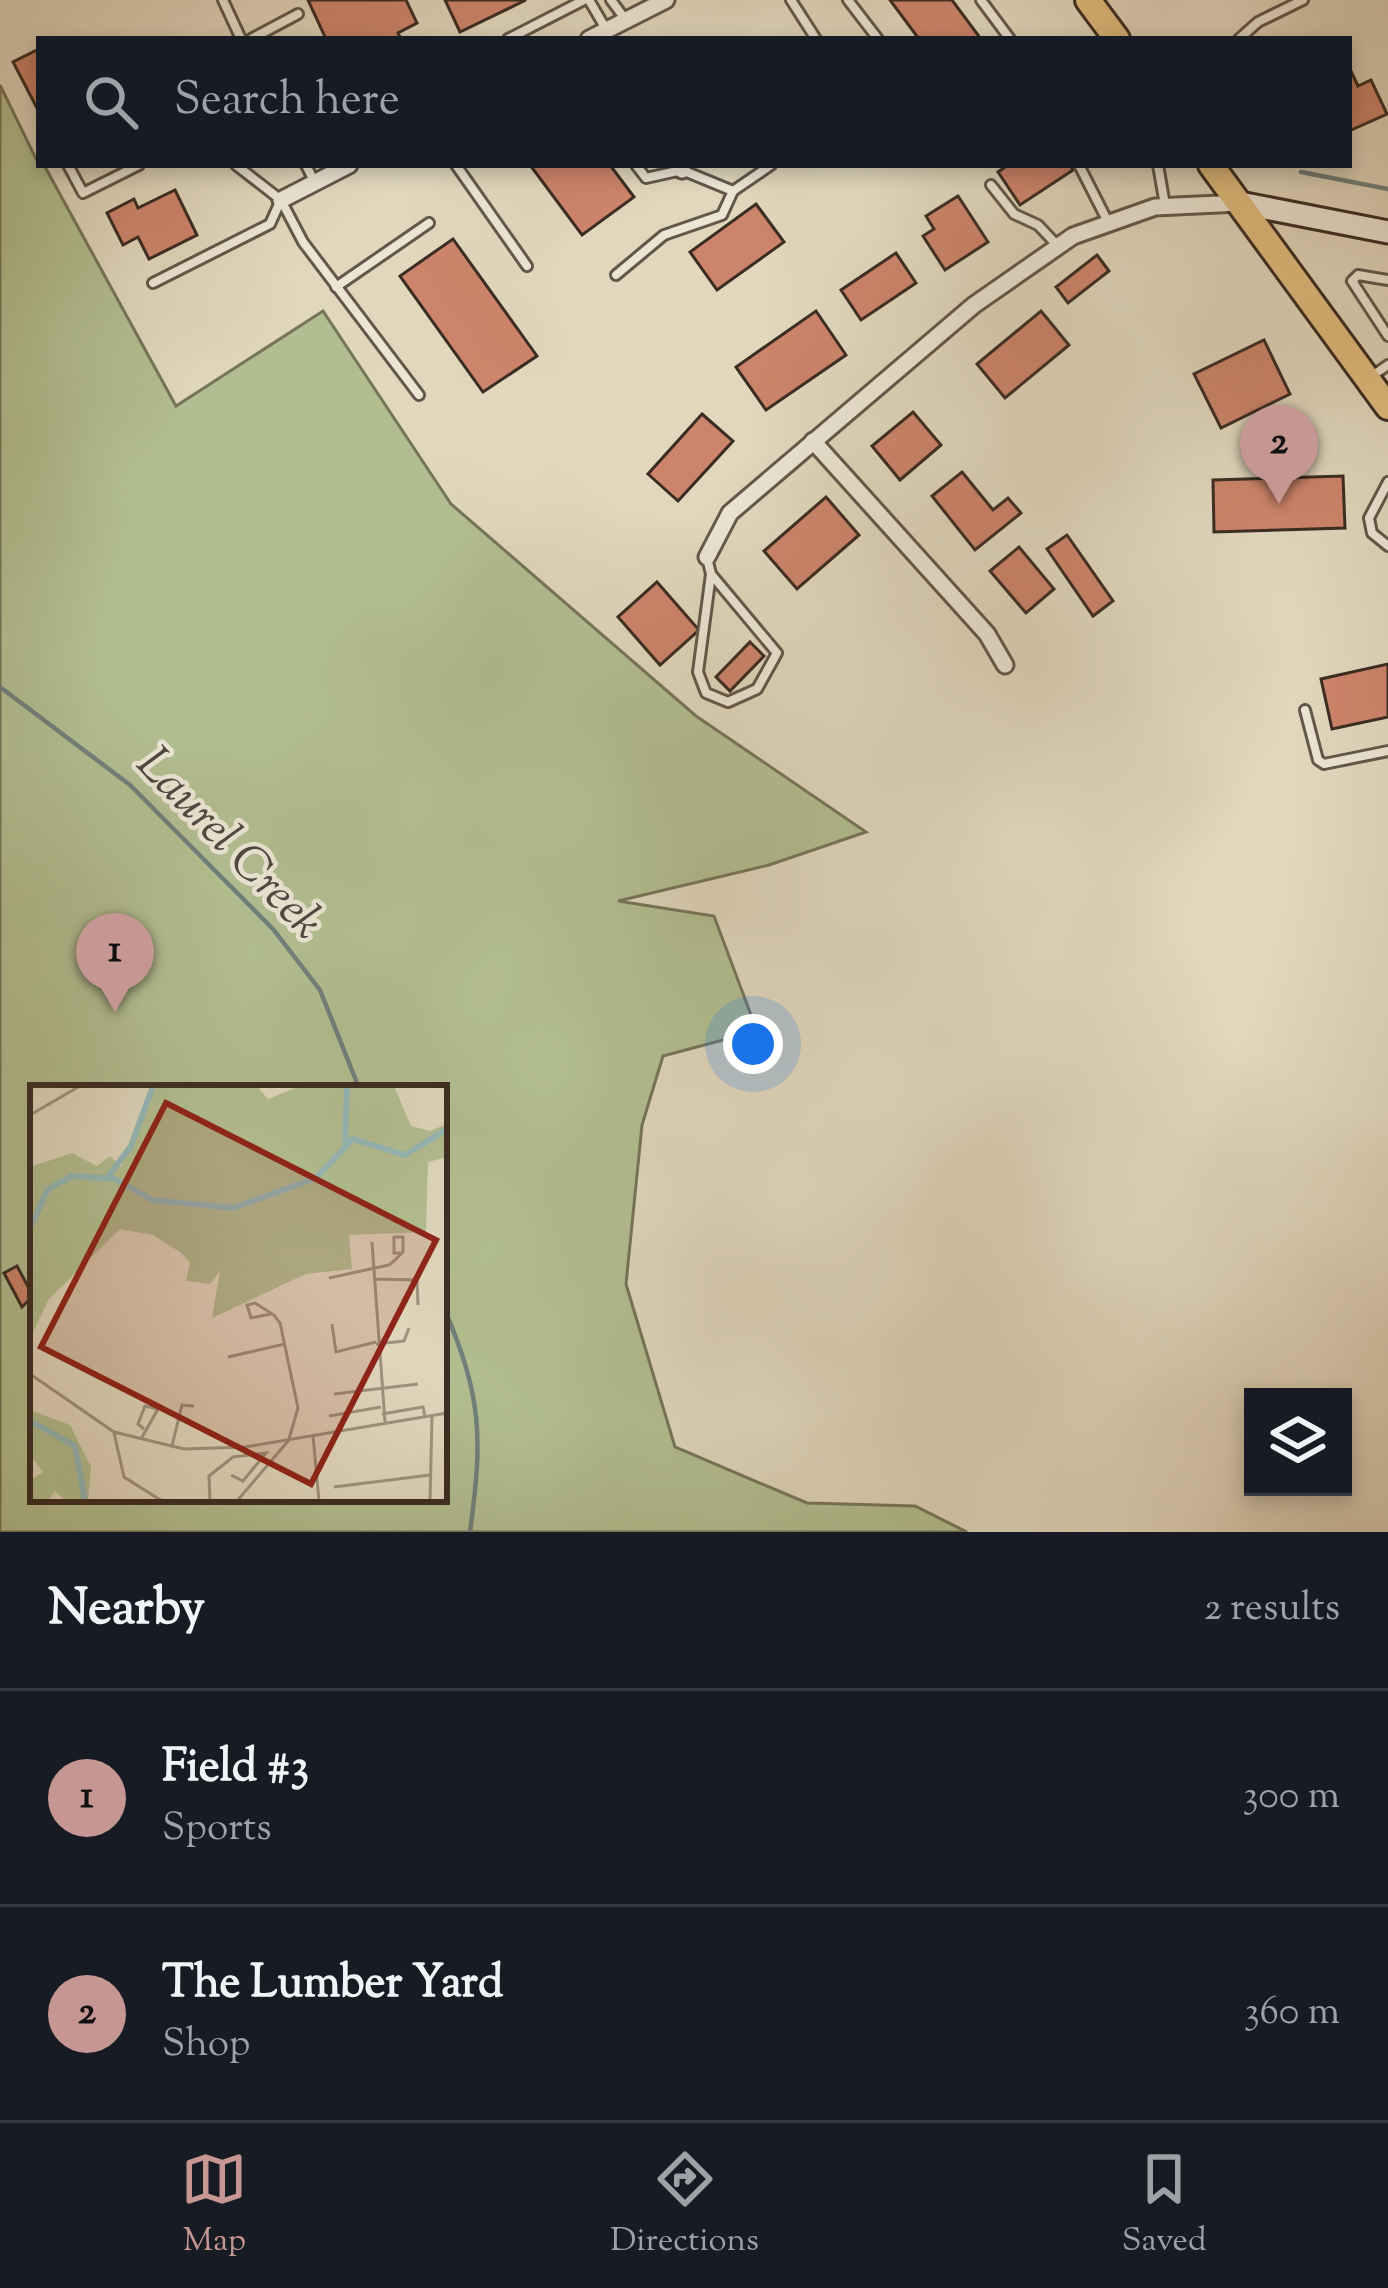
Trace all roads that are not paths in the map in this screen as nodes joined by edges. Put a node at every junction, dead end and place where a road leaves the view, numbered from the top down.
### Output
1 (223, 0) edge
2 (587, 0) edge
3 (611, 0) edge
4 (666, 0) edge
5 (791, 0) edge
6 (848, 0) edge
7 (980, 0) edge
8 (1088, 0) edge
9 (1303, 0) edge
10 (298, 14) dead end
11 (626, 20) junction
12 (240, 36) edge
13 (257, 36) edge
14 (514, 36) edge
15 (599, 36) edge
16 (814, 36) edge
17 (876, 36) edge
18 (1008, 36) edge
19 (1115, 36) edge
20 (1242, 36) edge
21 (70, 168) edge
22 (133, 168) edge
23 (240, 168) edge
24 (307, 168) edge
25 (343, 168) edge
26 (458, 168) edge
27 (638, 168) edge
28 (681, 168) edge
29 (767, 168) edge
30 (1081, 168) edge
31 (1158, 168) edge
32 (1213, 168) edge
33 (314, 182) junction
34 (991, 185) dead end
35 (733, 191) junction
36 (281, 200) junction
37 (1240, 203) junction
38 (1165, 206) junction
39 (1108, 220) junction
40 (429, 223) dead end
41 (1388, 232) edge
42 (1058, 246) junction
43 (527, 266) dead end
44 (616, 275) dead end
45 (1388, 280) edge
46 (153, 284) dead end
47 (336, 287) junction
48 (1388, 336) edge
49 (1378, 372) edge
50 (419, 395) dead end
51 (1388, 407) edge
52 (813, 440) junction
53 (1388, 482) edge
54 (1388, 546) edge
55 (709, 566) junction
56 (1005, 665) dead end
57 (1305, 710) dead end
58 (1388, 751) edge

1 - 12 lane
2 - 14 lane
2 - 15 lane
3 - 11 lane
4 - 11 street
5 - 16 lane
6 - 17 lane
7 - 18 lane
8 - 19 main road
9 - 20 lane
10 - 13 lane
11 - 15 street
21 - 22 lane
23 - 36 lane
24 - 33 lane
25 - 33 street
26 - 43 lane
27 - 28 lane
28 - 35 lane
29 - 35 lane
30 - 39 lane
31 - 38 lane
32 - 37 main road
33 - 36 street
34 - 42 lane
35 - 44 lane
36 - 46 lane
36 - 47 lane
37 - 38 street
37 - 41 main road
37 - 49 main road
38 - 39 street
39 - 42 street
40 - 47 lane
42 - 52 street
45 - 48 lane
47 - 50 lane
49 - 51 main road
52 - 55 street
52 - 56 street
53 - 54 lane
55 - 55 lane
57 - 58 lane

